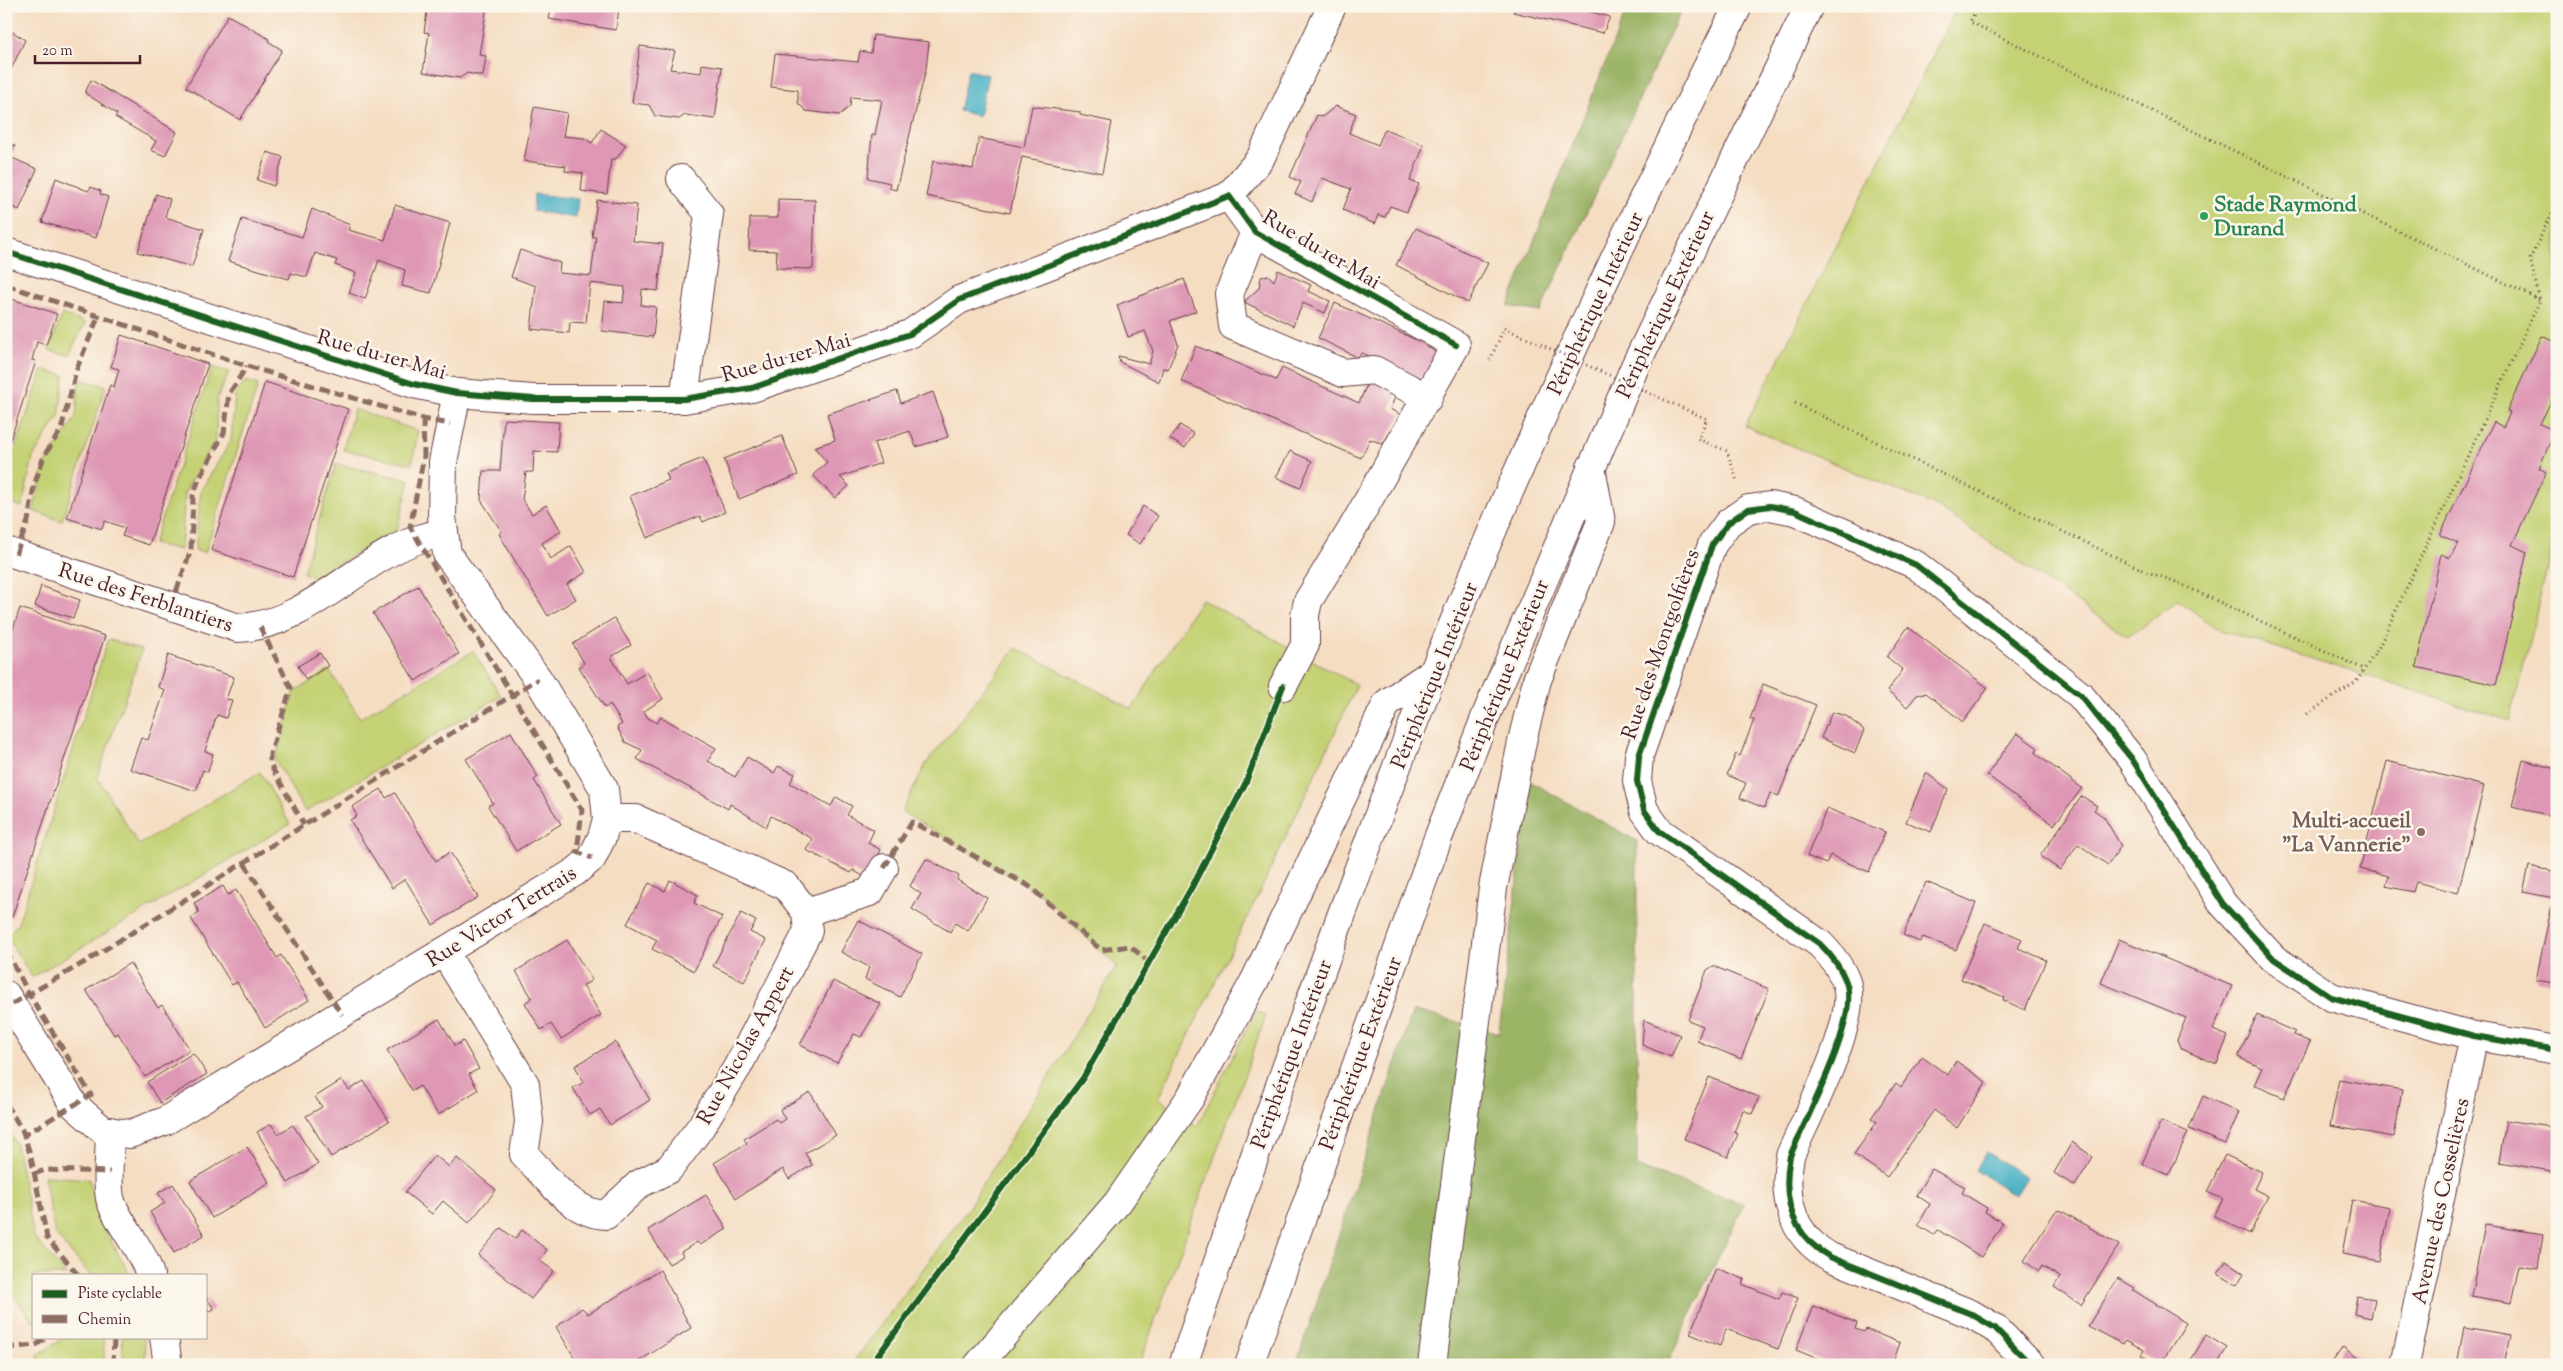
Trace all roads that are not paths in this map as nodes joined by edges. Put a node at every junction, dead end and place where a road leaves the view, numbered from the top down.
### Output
1 (1332, 6) edge
2 (1738, 6) edge
3 (1809, 6) edge
4 (681, 178) dead end
5 (1229, 196) junction
6 (1255, 232) junction
7 (6, 252) edge
8 (457, 393) junction
9 (1428, 398) junction
10 (684, 399) junction
11 (1591, 467) junction
12 (444, 533) junction
13 (6, 551) edge
14 (1433, 672) junction
15 (1283, 686) dead end
16 (607, 819) junction
17 (884, 868) dead end
18 (806, 912) junction
19 (444, 952) junction
20 (6, 995) edge
21 (2474, 1036) junction
22 (2557, 1050) edge
23 (110, 1132) junction
24 (150, 1274) edge
25 (164, 1338) edge
26 (168, 1365) edge
27 (978, 1365) edge
28 (1183, 1365) edge
29 (1249, 1365) edge
30 (1432, 1365) edge
31 (2031, 1365) edge
32 (2406, 1365) edge

1 - 5 main road
2 - 14 main road, Périphérique Intérieur
3 - 11 main road, Périphérique Extérieur
4 - 10 main road
5 - 6 main road, Rue du 1er Mai
5 - 10 main road, Rue du 1er Mai
6 - 9 main road, Rue du 1er Mai
6 - 9 main road, Rue du 1er Mai
7 - 8 main road, Rue du 1er Mai
8 - 10 main road, Rue du 1er Mai
8 - 12 main road, Rue Victor Tertrais
9 - 15 main road
11 - 29 main road, Périphérique Extérieur
11 - 30 main road
12 - 13 main road, Rue des Ferblantiers
12 - 16 main road, Rue Victor Tertrais
14 - 27 main road
14 - 28 main road, Périphérique Intérieur
16 - 18 main road
16 - 19 main road, Rue Victor Tertrais
17 - 18 main road
18 - 19 main road, Rue Nicolas Appert
19 - 23 main road, Rue Victor Tertrais
20 - 23 main road
21 - 22 main road
21 - 31 main road, Rue des Montgolfières
21 - 32 main road, Avenue des Cosselières
23 - 24 main road
25 - 26 main road

